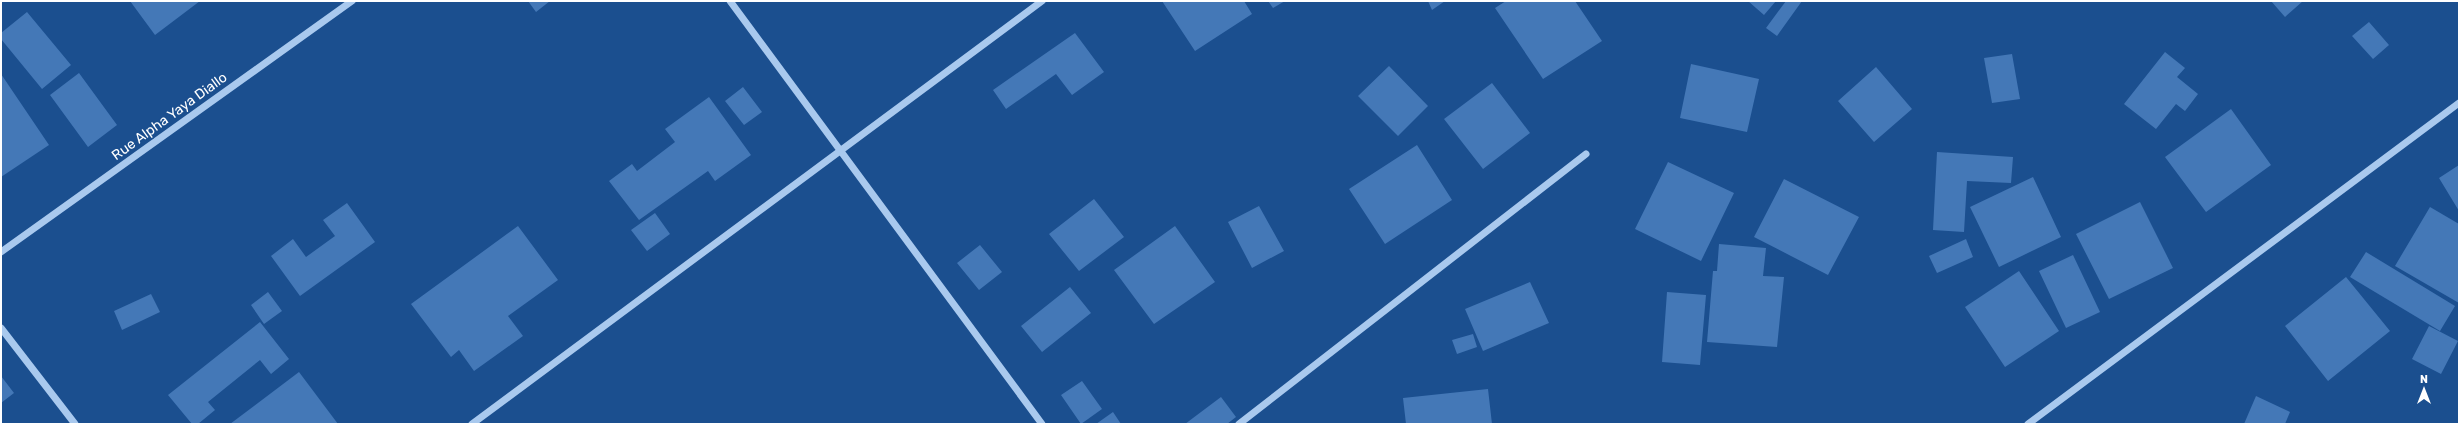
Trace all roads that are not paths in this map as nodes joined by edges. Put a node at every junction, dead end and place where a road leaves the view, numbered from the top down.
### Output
1 (352, 1) edge
2 (730, 1) edge
3 (1042, 1) edge
4 (2459, 103) edge
5 (841, 150) junction
6 (1586, 154) dead end
7 (1, 252) edge
8 (1, 328) edge
9 (75, 424) edge
10 (472, 424) edge
11 (1042, 424) edge
12 (1239, 424) edge
13 (2028, 424) edge

1 - 7 street, Rue Alpha Yaya Diallo
2 - 5 street
3 - 5 street
4 - 13 street
5 - 10 street
5 - 11 street
6 - 12 street
8 - 9 street

